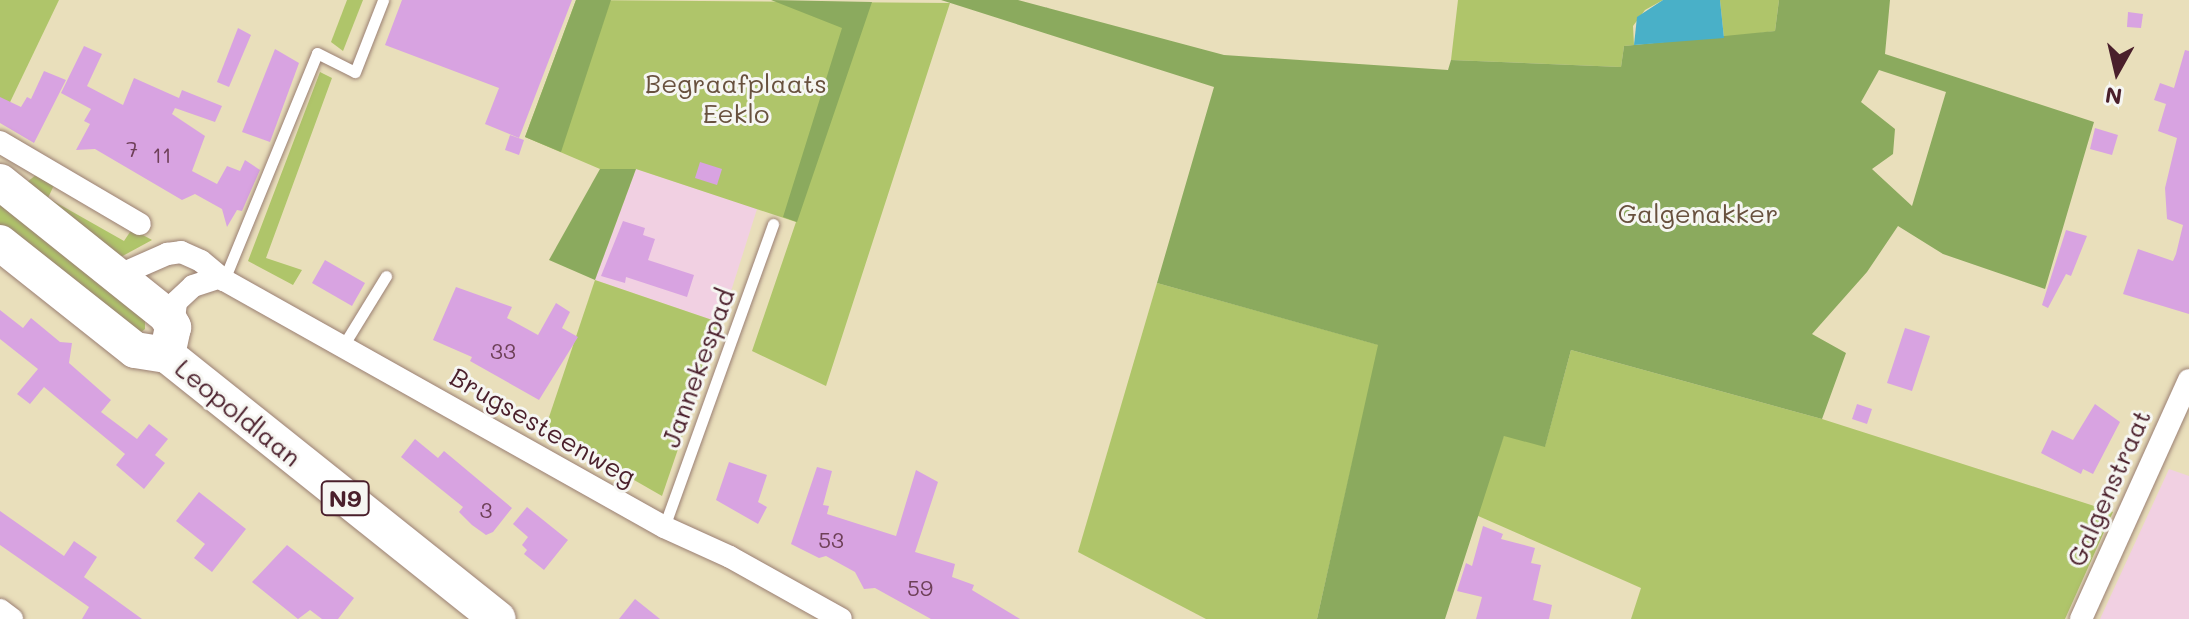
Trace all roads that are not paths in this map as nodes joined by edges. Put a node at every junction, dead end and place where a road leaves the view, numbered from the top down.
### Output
1 (383, 0) edge
2 (0, 142) edge
3 (11, 175) edge
4 (140, 224) dead end
5 (773, 224) dead end
6 (0, 243) edge
7 (117, 276) junction
8 (386, 276) dead end
9 (222, 278) junction
10 (170, 341) junction
11 (343, 346) junction
12 (2189, 380) edge
13 (664, 527) junction
14 (0, 610) edge
15 (12, 619) edge
16 (498, 619) edge
17 (841, 619) edge
18 (2081, 619) edge

1 - 9 lane
2 - 3 street
3 - 4 street
3 - 7 main road, Leopoldlaan / N9
5 - 13 lane, Jannekespad
6 - 10 main road, Leopoldlaan / N9
7 - 9 street, Brugsesteenweg
7 - 10 main road, Leopoldlaan / N9
8 - 11 lane
9 - 10 street
9 - 11 street, Brugsesteenweg
10 - 16 main road, Leopoldlaan / N9
11 - 13 street, Brugsesteenweg
12 - 18 street, Galgenstraat
13 - 17 street, Brugsesteenweg
14 - 15 street

